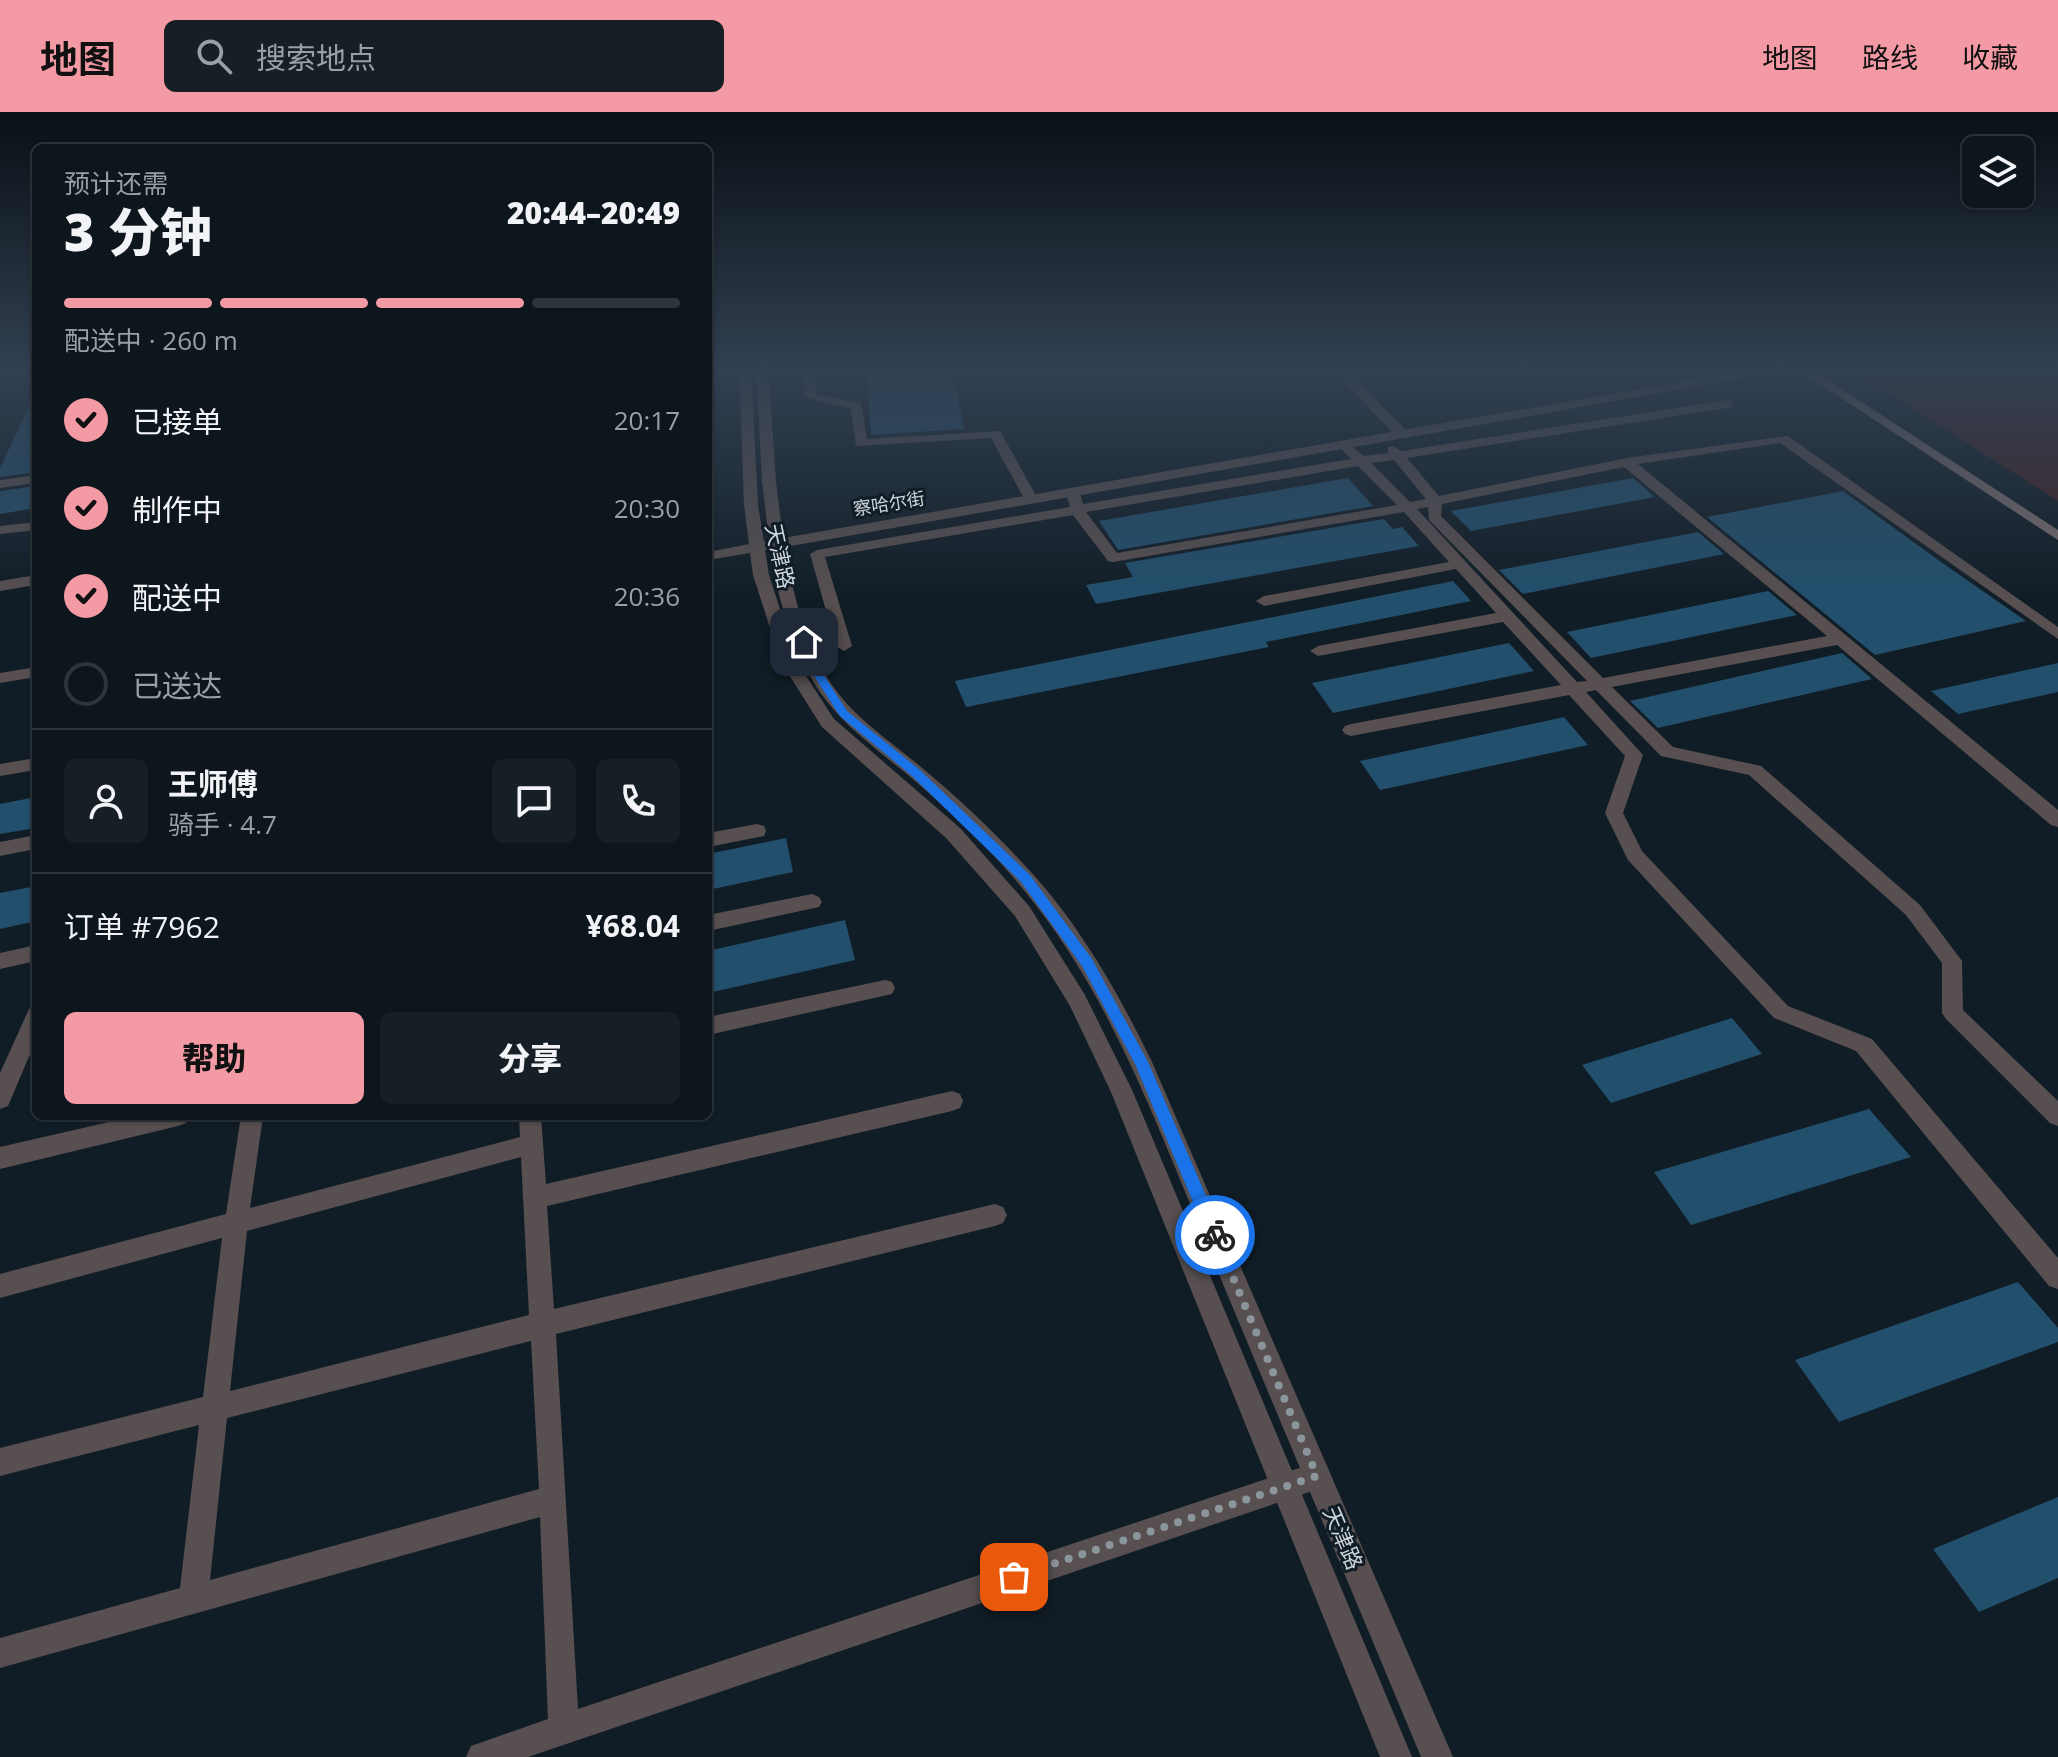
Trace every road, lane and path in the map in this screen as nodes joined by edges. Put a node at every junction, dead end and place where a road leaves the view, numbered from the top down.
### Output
1 (748, 444) edge
2 (766, 444) edge
3 (1000, 444) edge
4 (1353, 444) edge
5 (1387, 444) edge
6 (1477, 444) edge
7 (1751, 444) edge
8 (1790, 444) edge
9 (1917, 444) edge
10 (1940, 444) edge
11 (1345, 445) junction
12 (1399, 456) junction
13 (1361, 461) junction
14 (1627, 462) junction
15 (32, 480) edge
16 (0, 484) edge
17 (1073, 493) junction
18 (1032, 501) junction
19 (1435, 501) junction
20 (1407, 507) junction
21 (1078, 512) junction
22 (2058, 519) edge
23 (32, 526) edge
24 (0, 530) edge
25 (2058, 536) edge
26 (767, 545) junction
27 (712, 555) edge
28 (1460, 564) junction
29 (32, 581) edge
30 (0, 586) edge
31 (1264, 601) dead end
32 (1507, 616) junction
33 (2058, 634) edge
34 (1840, 639) junction
35 (844, 646) dead end
36 (1318, 651) dead end
37 (32, 673) edge
38 (0, 678) edge
39 (1600, 684) junction
40 (1574, 689) junction
41 (1351, 730) dead end
42 (32, 765) edge
43 (0, 770) edge
44 (2058, 820) edge
45 (757, 831) dead end
46 (712, 839) edge
47 (32, 843) edge
48 (0, 849) edge
49 (812, 902) dead end
50 (712, 922) edge
51 (32, 954) edge
52 (0, 961) edge
53 (885, 988) dead end
54 (32, 1023) edge
55 (712, 1025) edge
56 (5, 1075) edge
57 (0, 1099) edge
58 (952, 1101) dead end
59 (2058, 1116) edge
60 (161, 1120) edge
61 (251, 1120) edge
62 (530, 1120) edge
63 (532, 1144) junction
64 (0, 1158) edge
65 (535, 1198) junction
66 (995, 1215) dead end
67 (235, 1224) junction
68 (2058, 1277) edge
69 (0, 1286) edge
70 (542, 1325) junction
71 (217, 1407) junction
72 (0, 1462) edge
73 (1317, 1476) junction
74 (1285, 1486) junction
75 (553, 1499) junction
76 (193, 1599) junction
77 (0, 1653) edge
78 (564, 1729) junction
79 (482, 1757) edge
80 (1396, 1757) edge
81 (1437, 1757) edge

1 - 26 street, 天津路
2 - 26 street, 天津路
3 - 18 street
4 - 11 street, 察哈尔街
5 - 12 street
6 - 12 street
7 - 14 street
8 - 33 street
9 - 25 main road
10 - 22 main road
11 - 13 street
11 - 17 street, 察哈尔街
12 - 13 street
12 - 19 street
13 - 20 street
13 - 21 street
14 - 19 street
14 - 34 street
15 - 16 street
17 - 18 street, 察哈尔街
17 - 21 street
18 - 26 street, 察哈尔街
19 - 20 street
19 - 39 street
20 - 21 street
20 - 28 street
21 - 35 street
23 - 24 street
26 - 27 street, 察哈尔街
26 - 73 street, 天津路
26 - 74 street, 天津路
28 - 31 street
28 - 32 street
29 - 30 street
32 - 36 street
32 - 40 street
34 - 39 street
34 - 44 street
37 - 38 street
39 - 40 street
39 - 59 street
40 - 41 street
40 - 68 street
42 - 43 street
45 - 46 street
47 - 48 street
49 - 50 street
51 - 52 street
53 - 55 street
54 - 56 street
56 - 57 street
58 - 65 street
60 - 64 street
61 - 67 street
62 - 63 street
63 - 65 street
63 - 67 street
65 - 70 street
66 - 70 street
67 - 69 street
67 - 71 street
70 - 71 street
70 - 75 street
71 - 72 street
71 - 76 street
73 - 74 street
73 - 81 street, 天津路
74 - 78 street
74 - 80 street, 天津路
75 - 76 street
75 - 78 street
76 - 77 street
78 - 79 street

